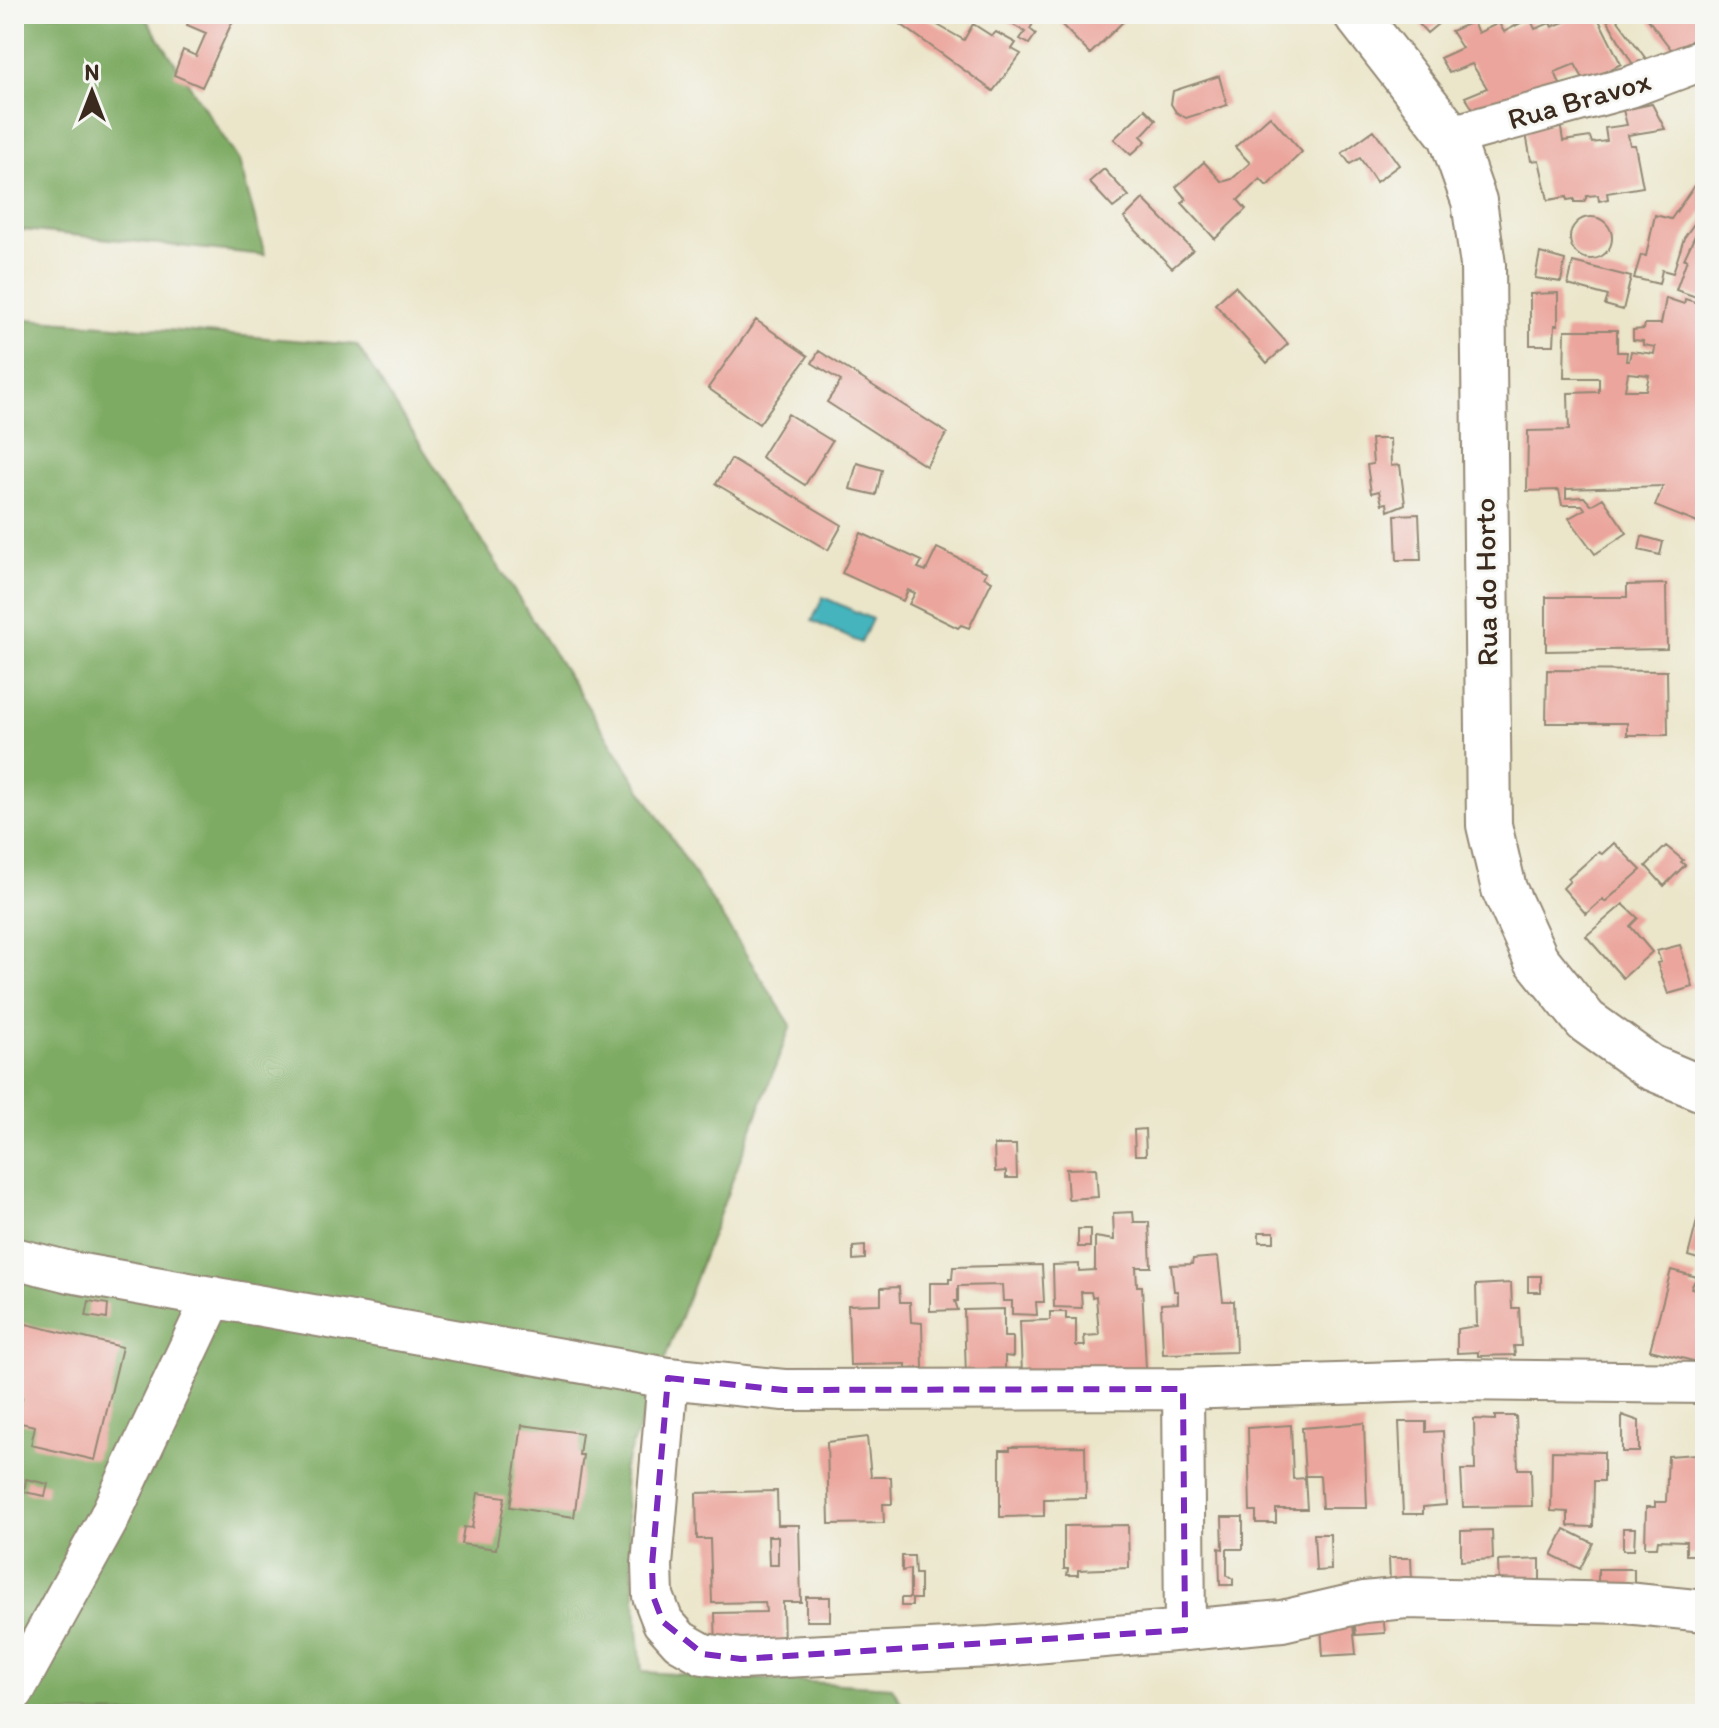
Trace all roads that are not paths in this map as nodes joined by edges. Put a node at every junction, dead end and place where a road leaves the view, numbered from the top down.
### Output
1 (1356, 14) edge
2 (1705, 59) edge
3 (1451, 136) junction
4 (1705, 1090) edge
5 (14, 1258) edge
6 (213, 1297) junction
7 (668, 1378) junction
8 (1705, 1383) edge
9 (1183, 1389) junction
10 (1705, 1611) edge
11 (1185, 1630) junction
12 (14, 1691) edge

1 - 3 street, Rua do Horto
2 - 3 street, Rua Bravox
3 - 4 street, Rua do Horto
5 - 6 street
6 - 7 street
6 - 12 street
7 - 9 street
7 - 11 street
8 - 9 street
9 - 11 street
10 - 11 street

